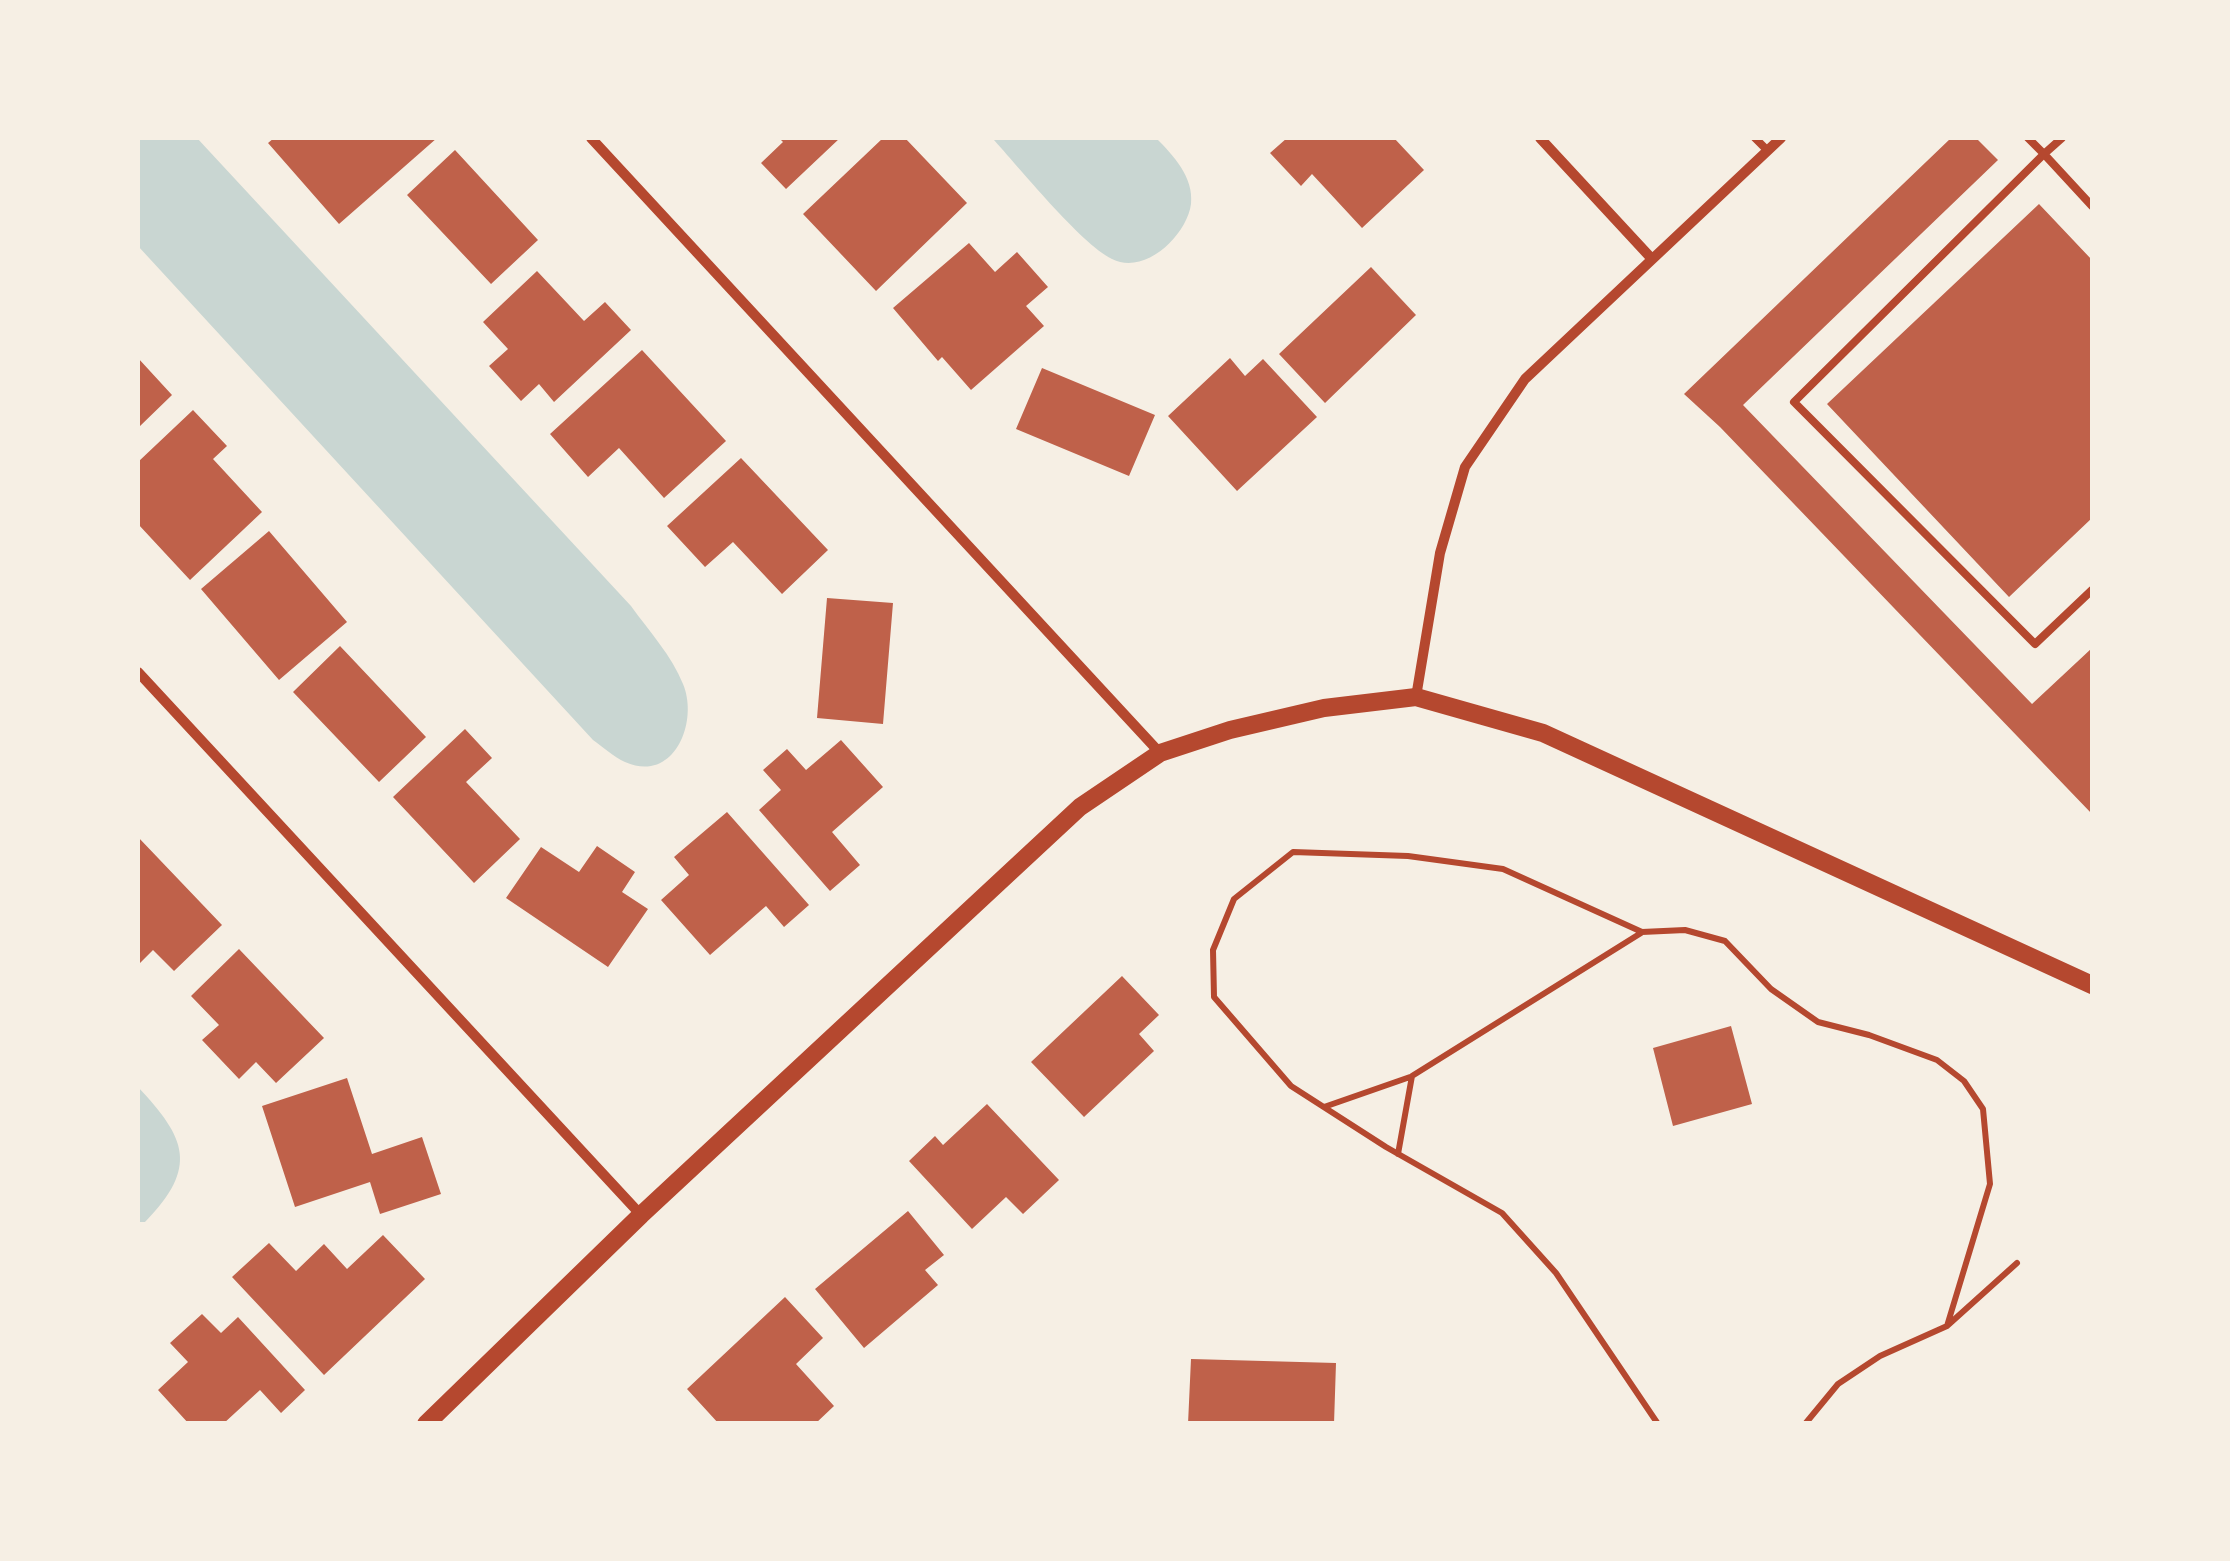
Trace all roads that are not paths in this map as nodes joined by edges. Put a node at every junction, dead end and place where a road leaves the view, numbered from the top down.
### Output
1 (592, 138) edge
2 (1540, 138) edge
3 (1755, 138) edge
4 (1781, 138) edge
5 (2028, 138) edge
6 (2062, 138) edge
7 (1767, 150) junction
8 (2044, 154) junction
9 (2092, 206) edge
10 (1652, 259) junction
11 (2092, 590) edge
12 (138, 672) edge
13 (1416, 697) junction
14 (1160, 753) junction
15 (2092, 985) edge
16 (642, 1215) junction
17 (426, 1424) edge

1 - 14 street
2 - 10 street
3 - 7 lane
4 - 7 street
5 - 8 lane
6 - 8 lane
7 - 10 street
8 - 9 lane
8 - 11 lane
10 - 13 street
12 - 16 street
13 - 14 street
13 - 15 street
14 - 16 street
16 - 17 street

